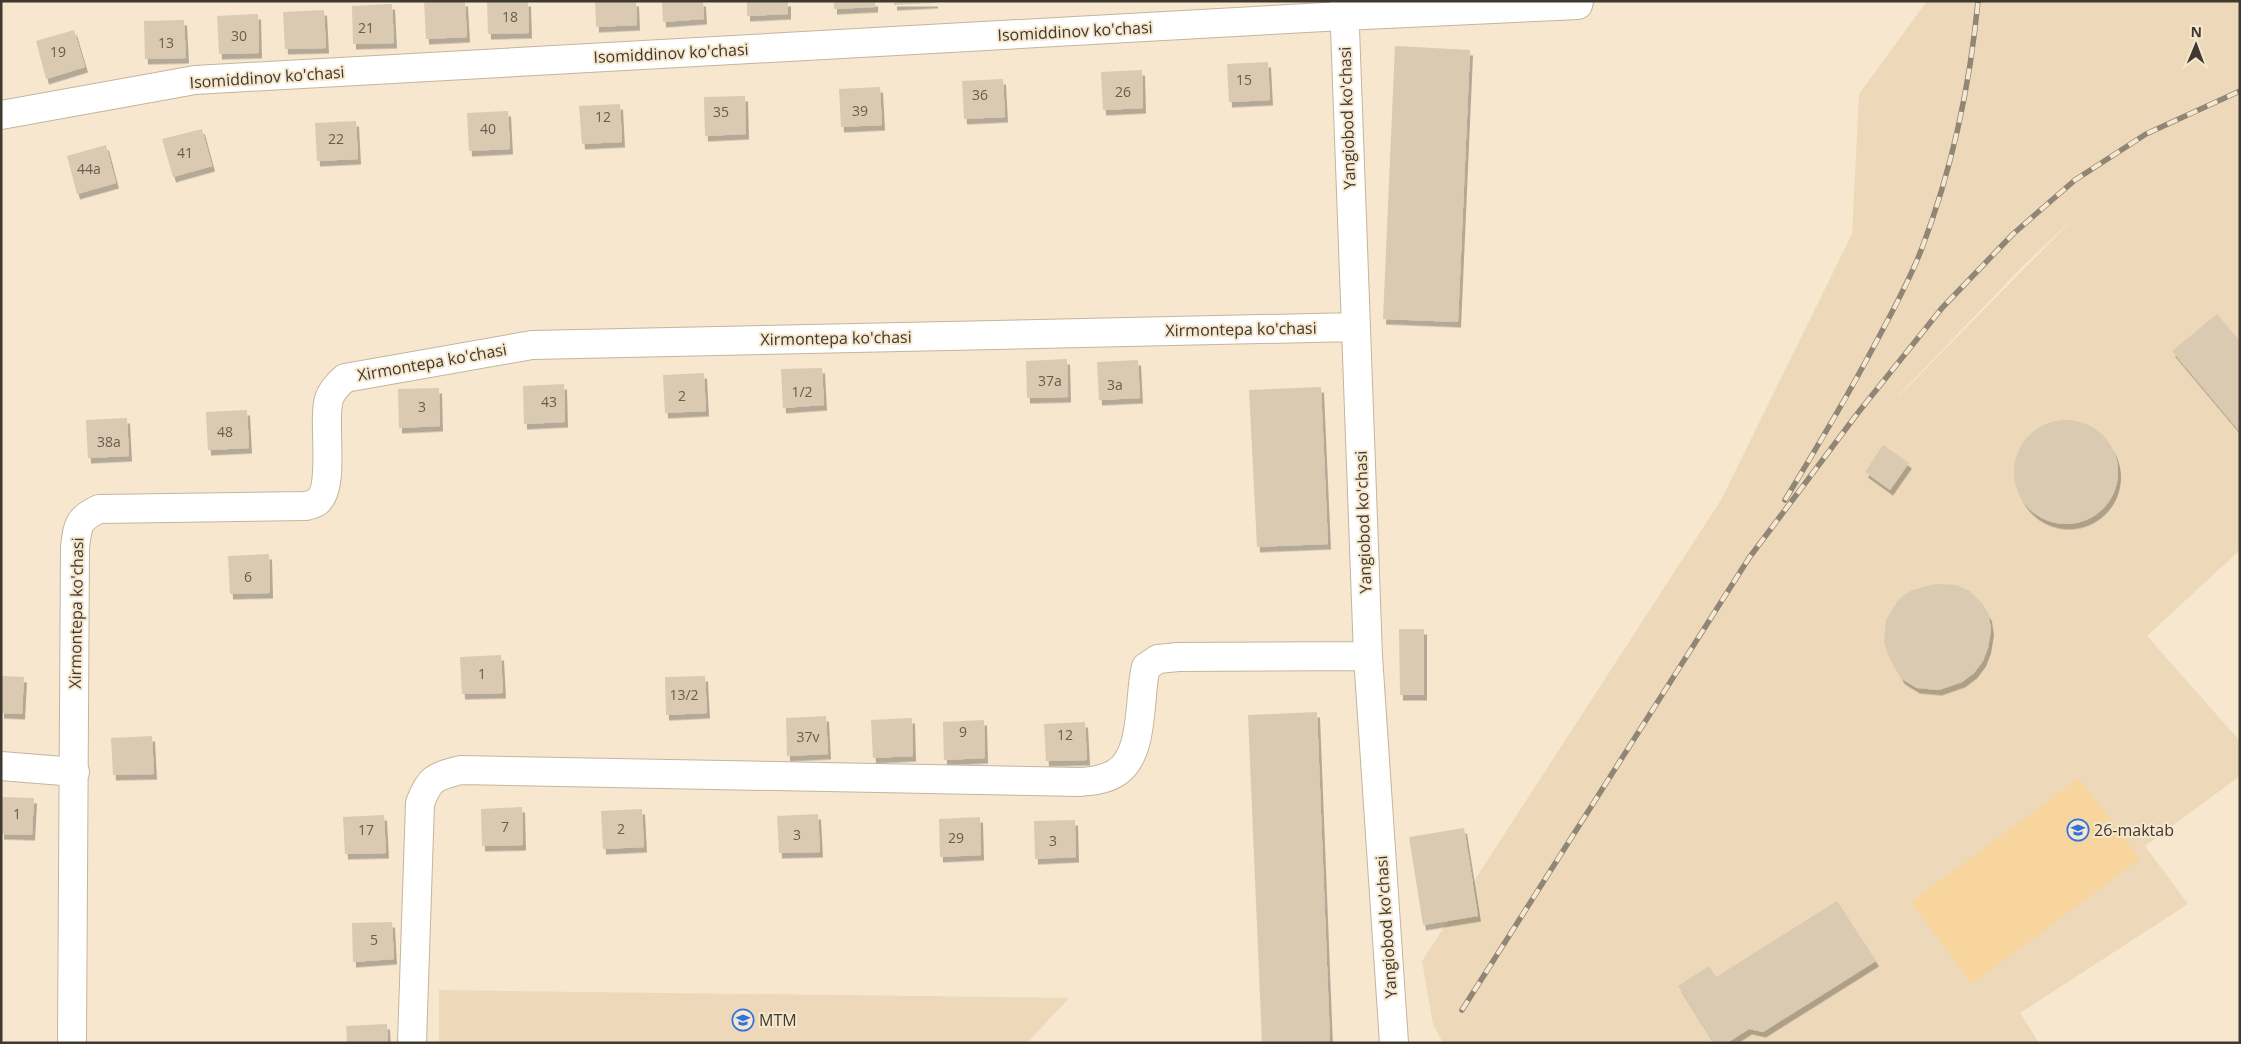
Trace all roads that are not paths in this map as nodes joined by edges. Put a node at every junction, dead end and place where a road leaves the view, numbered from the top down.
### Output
1 (1579, 1) edge
2 (1344, 8) edge
3 (1, 115) edge
4 (1356, 327) junction
5 (1368, 656) junction
6 (1, 766) edge
7 (75, 772) junction
8 (72, 1043) edge
9 (412, 1043) edge
10 (1394, 1043) edge

1 - 2 street, Isomiddinov ko'chasi
2 - 3 street, Isomiddinov ko'chasi
2 - 4 street, Yangiobod ko'chasi
4 - 5 street, Yangiobod ko'chasi
4 - 7 street, Xirmontepa ko'chasi
5 - 9 street
5 - 10 street, Yangiobod ko'chasi
6 - 7 street
7 - 8 street, Xirmontepa ko'chasi

